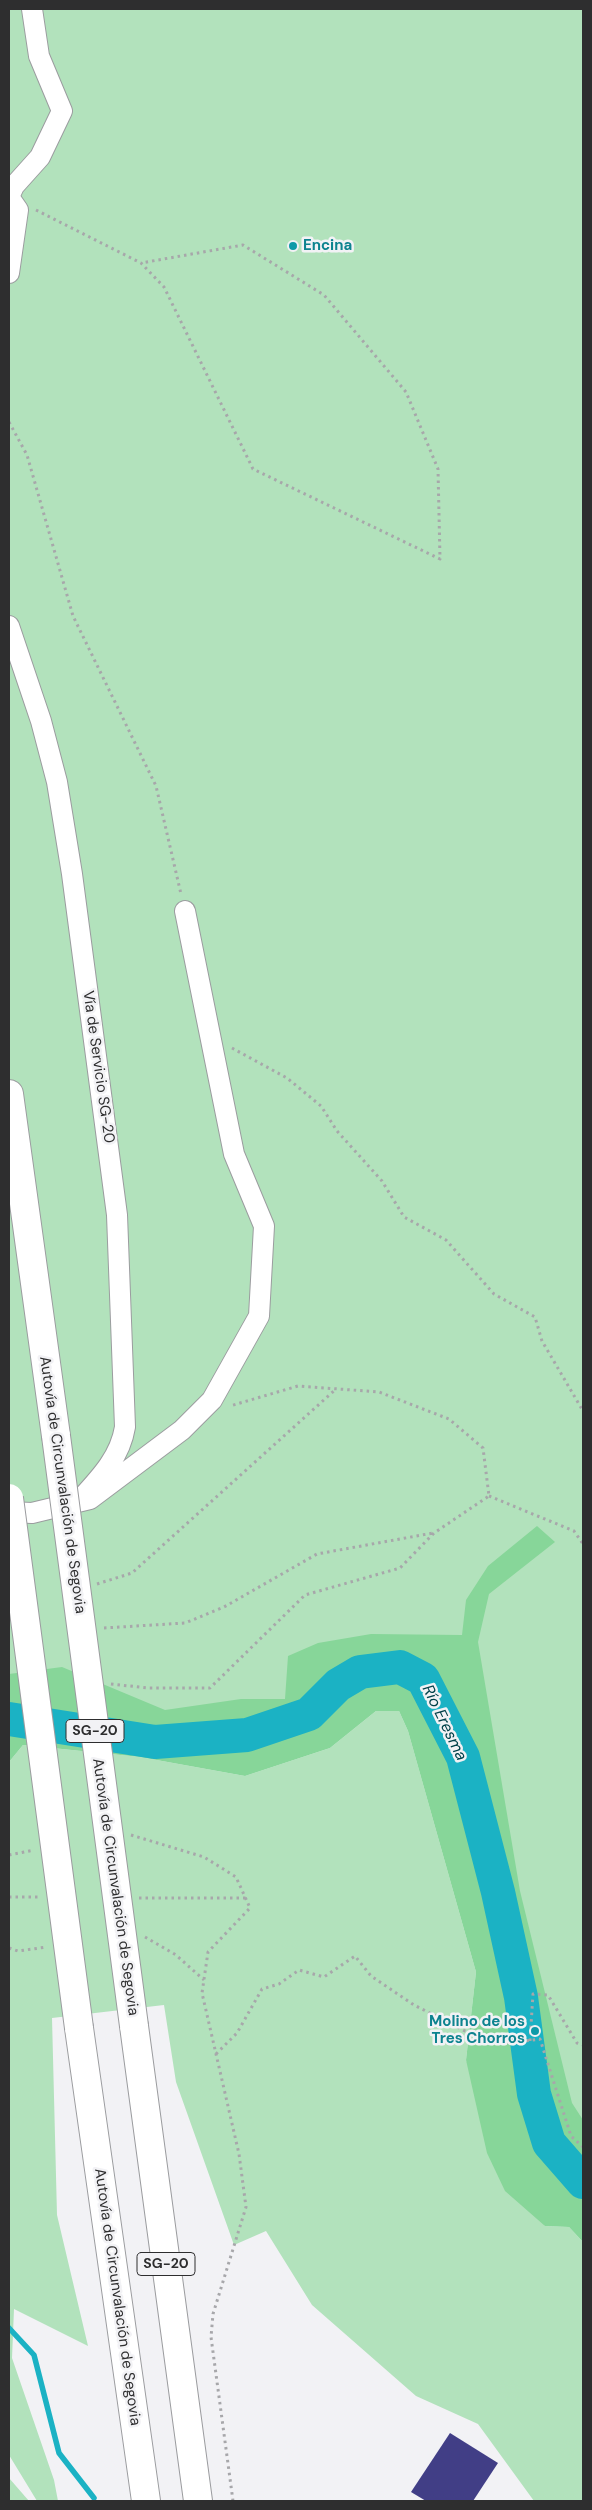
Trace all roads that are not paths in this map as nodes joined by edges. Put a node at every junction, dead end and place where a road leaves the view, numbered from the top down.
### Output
1 (32, 9) edge
2 (9, 197) edge
3 (9, 273) edge
4 (9, 626) edge
5 (185, 911) road end
6 (9, 1094) edge
7 (9, 1498) edge
8 (78, 1502) junction
9 (9, 1512) edge
10 (146, 2501) edge
11 (198, 2501) edge

1 - 2 street
2 - 3 street
4 - 8 street, Vía de Servicio SG-20
5 - 8 street
6 - 11 highway, Autovía de Circunvalación de Segovia / SG-20, bridge
7 - 10 highway, Autovía de Circunvalación de Segovia, bridge
8 - 9 street

